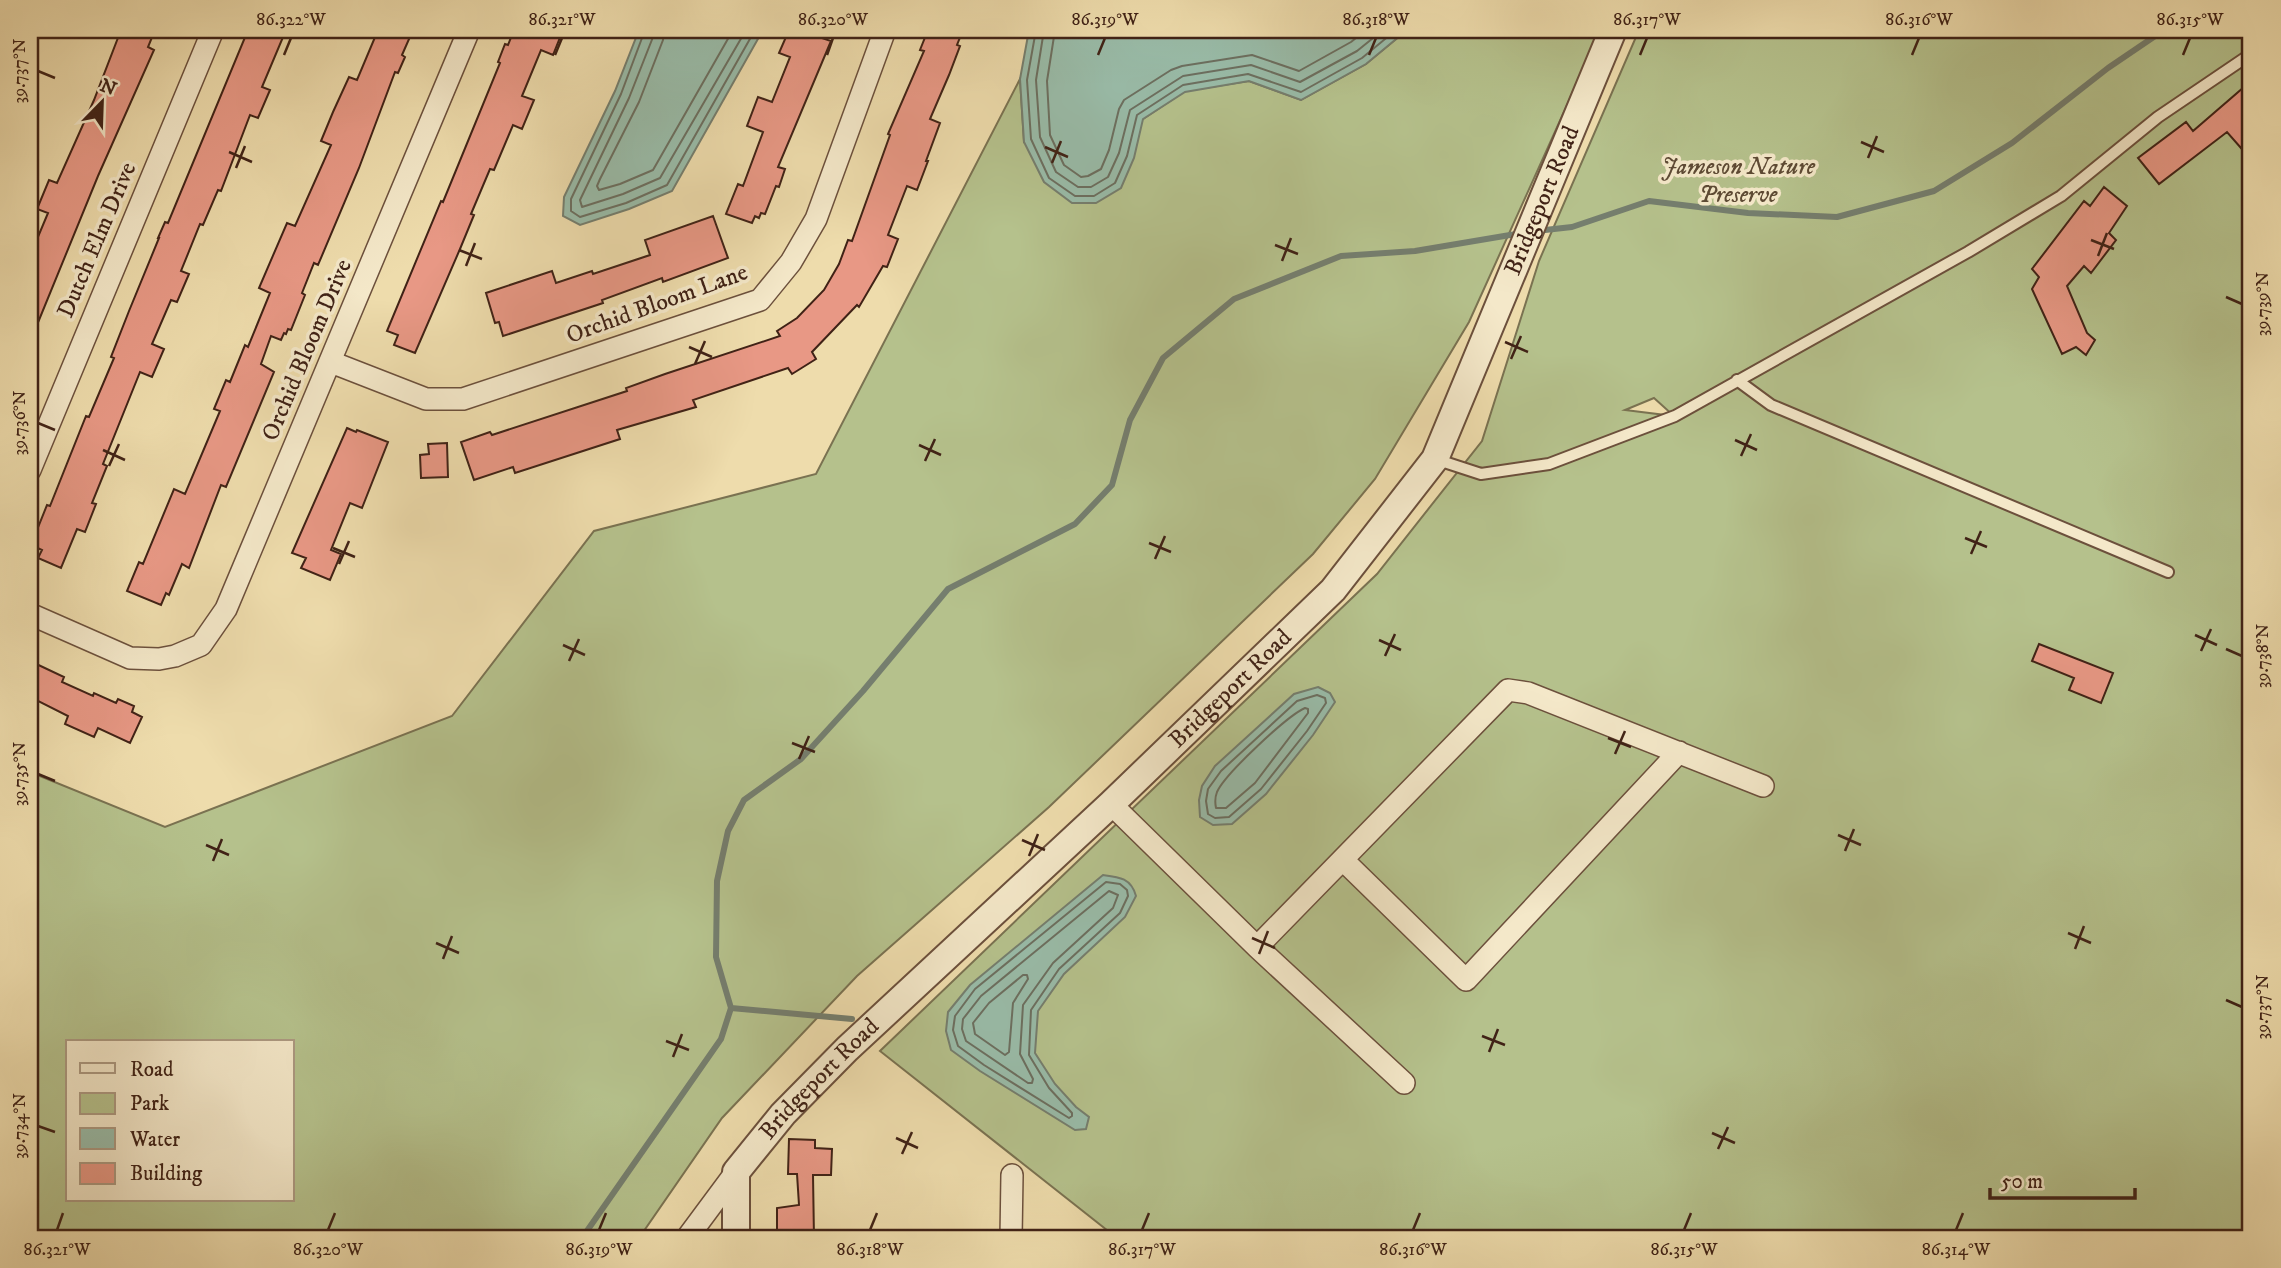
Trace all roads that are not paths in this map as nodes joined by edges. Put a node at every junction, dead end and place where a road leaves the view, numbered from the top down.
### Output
1 (213, 30) edge
2 (469, 30) edge
3 (885, 30) edge
4 (1613, 30) edge
5 (2251, 54) edge
6 (331, 362) junction
7 (1737, 380) junction
8 (1435, 460) junction
9 (30, 470) edge
10 (2168, 572) dead end
11 (30, 614) edge
12 (1679, 752) junction
13 (1763, 786) dead end
14 (1111, 804) junction
15 (1343, 860) junction
16 (1257, 947) junction
17 (1404, 1083) dead end
18 (736, 1172) junction
19 (1012, 1175) dead end
20 (687, 1238) edge
21 (736, 1238) edge
22 (1011, 1238) edge

1 - 9 street, Dutch Elm Drive
2 - 6 street, Orchid Bloom Drive
3 - 6 street, Orchid Bloom Lane
4 - 8 street, Bridgeport Road
5 - 7 lane
6 - 11 street, Orchid Bloom Drive
7 - 8 lane
7 - 10 lane
8 - 14 street, Bridgeport Road
12 - 13 street
12 - 15 street
12 - 15 street
14 - 16 street
14 - 18 street, Bridgeport Road
15 - 16 street
16 - 17 street
18 - 20 street, Bridgeport Road
18 - 21 street
19 - 22 street

